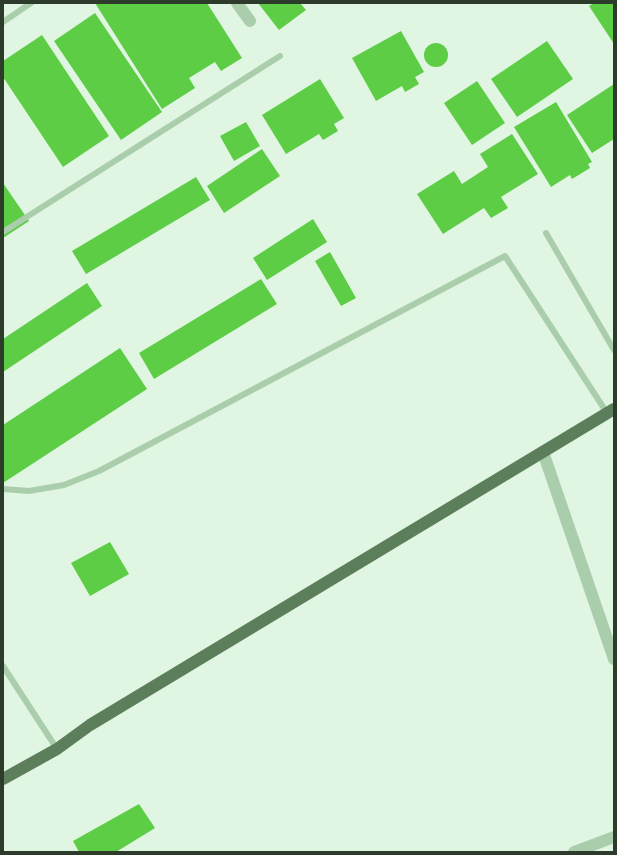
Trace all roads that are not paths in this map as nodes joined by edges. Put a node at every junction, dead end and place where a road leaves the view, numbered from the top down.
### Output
1 (31, 3) edge
2 (238, 3) edge
3 (250, 21) dead end
4 (3, 22) edge
5 (280, 56) dead end
6 (3, 232) edge
7 (546, 233) dead end
8 (614, 350) edge
9 (611, 411) edge
10 (543, 452) junction
11 (3, 489) edge
12 (610, 633) edge
13 (614, 659) edge
14 (3, 666) edge
15 (57, 749) junction
16 (3, 779) edge
17 (614, 837) edge
18 (574, 852) edge

1 - 4 lane
2 - 3 street
5 - 6 lane
7 - 8 lane
9 - 10 main road
9 - 11 lane
10 - 12 street
10 - 15 main road
12 - 13 street
14 - 15 lane
15 - 16 main road
17 - 18 street

